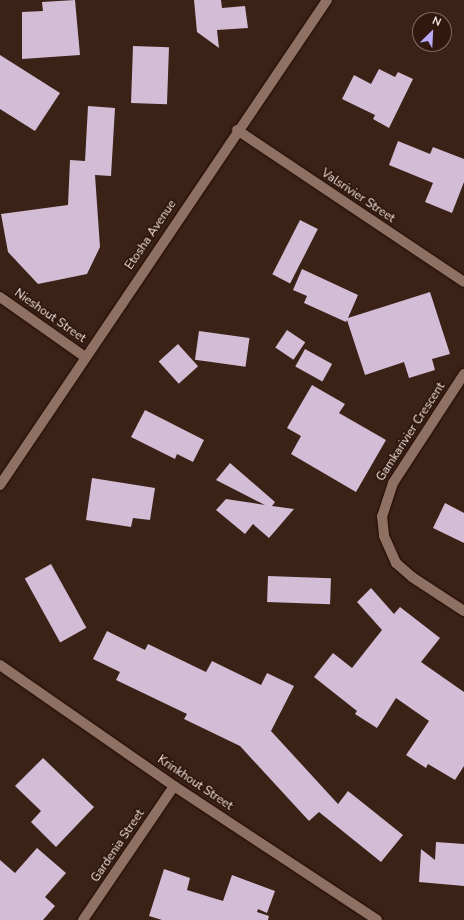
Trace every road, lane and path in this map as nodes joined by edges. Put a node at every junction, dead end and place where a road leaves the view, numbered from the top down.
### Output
1 (327, 0) edge
2 (237, 130) junction
3 (464, 282) edge
4 (0, 297) edge
5 (86, 357) junction
6 (464, 374) edge
7 (0, 486) edge
8 (464, 610) edge
9 (0, 665) edge
10 (174, 786) junction
11 (83, 920) edge
12 (377, 920) edge

1 - 2 street, Etosha Avenue
2 - 3 street, Valsrivier Street
2 - 5 street, Etosha Avenue
4 - 5 street, Nieshout Street
5 - 7 street, Etosha Avenue
6 - 8 street, Gamkarivier Crescent
9 - 10 street, Krinkhout Street
10 - 11 street, Gardenia Street
10 - 12 street, Krinkhout Street

